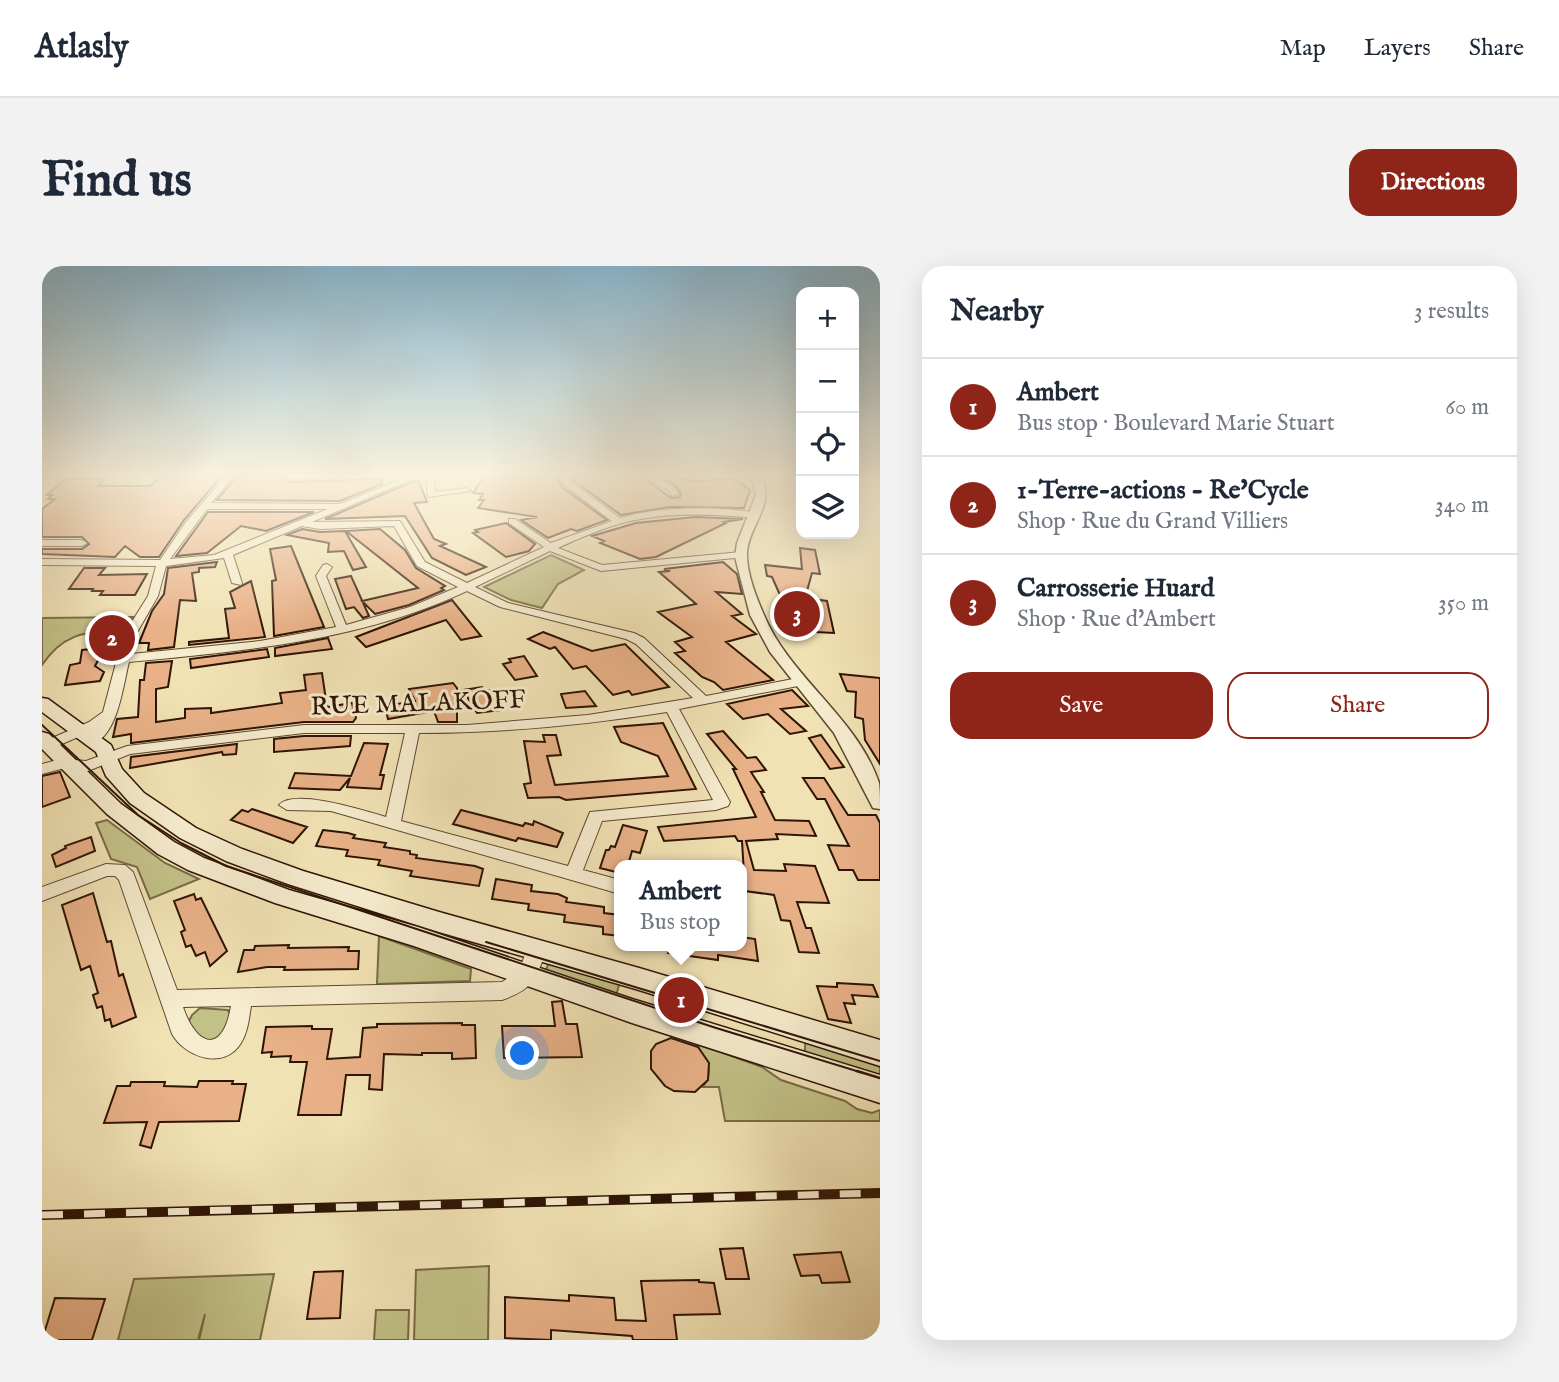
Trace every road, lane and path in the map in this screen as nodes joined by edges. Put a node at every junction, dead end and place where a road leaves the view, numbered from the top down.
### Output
1 (188, 527) edge
2 (292, 527) edge
3 (402, 527) edge
4 (522, 527) edge
5 (602, 527) edge
6 (749, 527) edge
7 (42, 542) edge
8 (82, 543) dead end
9 (551, 546) junction
10 (228, 555) junction
11 (741, 555) junction
12 (46, 562) edge
13 (162, 563) junction
14 (327, 567) dead end
15 (42, 572) edge
16 (237, 583) dead end
17 (468, 587) junction
18 (344, 630) junction
19 (122, 659) junction
20 (798, 681) junction
21 (703, 700) junction
22 (42, 703) edge
23 (671, 707) junction
24 (412, 729) junction
25 (93, 743) junction
26 (50, 755) edge
27 (873, 773) edge
28 (880, 803) edge
29 (287, 805) dead end
30 (392, 824) junction
31 (573, 874) junction
32 (614, 885) edge
33 (42, 894) edge
34 (536, 950) junction
35 (527, 975) junction
36 (242, 998) junction
37 (170, 999) junction
38 (880, 1053) edge
39 (880, 1088) edge

1 - 13 street
2 - 10 street
3 - 17 street
4 - 9 street
5 - 9 street
6 - 11 street
7 - 8 street
9 - 11 street
9 - 17 street
10 - 13 street
10 - 16 street
11 - 20 street
12 - 13 street
12 - 15 street
13 - 19 street
14 - 18 street
17 - 18 street
17 - 21 street
18 - 19 street
19 - 25 street
20 - 21 street, RUE MALAKOFF
20 - 27 street
21 - 23 street, RUE MALAKOFF
22 - 25 main road
23 - 24 street, RUE MALAKOFF
23 - 31 street
24 - 25 street, RUE MALAKOFF
24 - 30 street
25 - 26 street
25 - 26 street, RUE MALAKOFF
25 - 34 main road
26 - 35 main road
27 - 28 street
29 - 30 street
30 - 31 street
31 - 32 street
33 - 37 street
34 - 35 street
34 - 38 main road
35 - 36 street
35 - 39 main road
36 - 37 street
36 - 37 street

